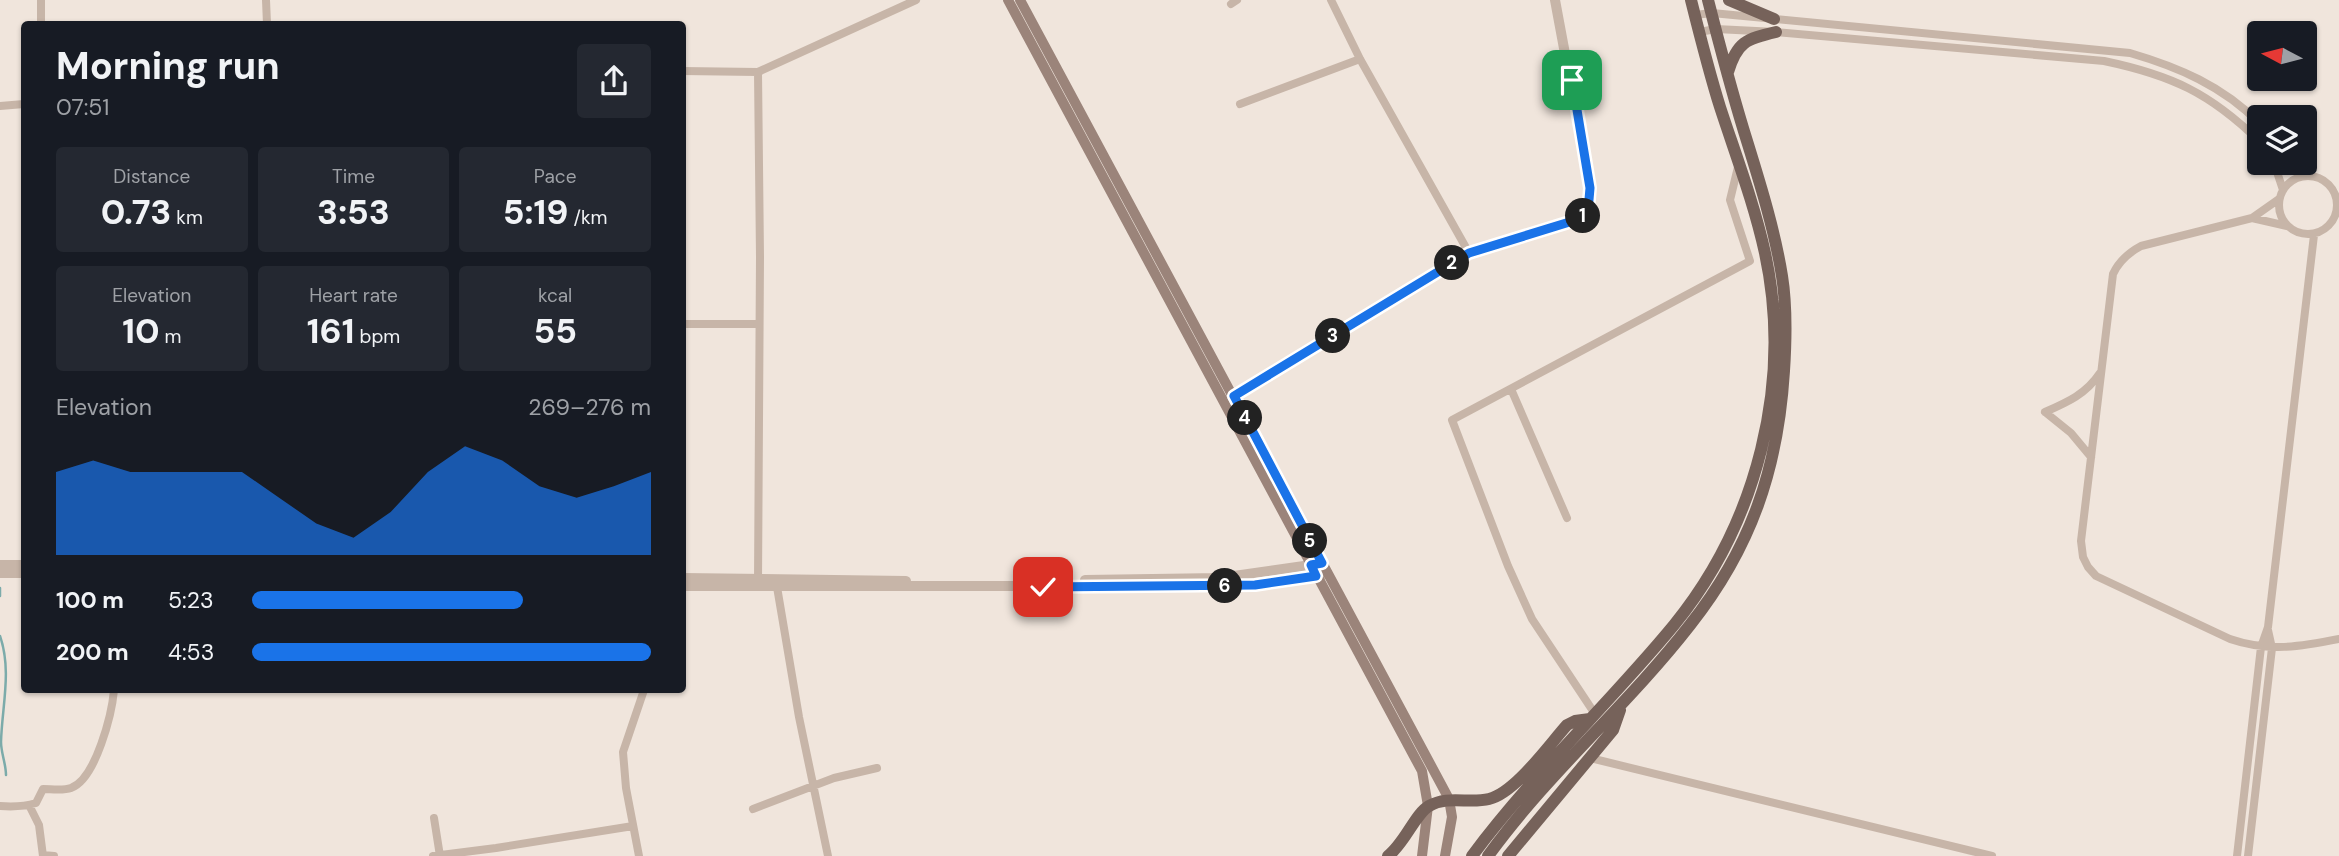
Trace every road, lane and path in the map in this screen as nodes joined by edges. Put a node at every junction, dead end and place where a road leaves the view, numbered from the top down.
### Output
1 (41, 0) edge
2 (266, 0) edge
3 (916, 0) edge
4 (1008, 0) edge
5 (1020, 0) edge
6 (1331, 0) edge
7 (1555, 0) edge
8 (1691, 0) edge
9 (1708, 0) edge
10 (1729, 0) edge
11 (1712, 13) junction
12 (1695, 15) junction
13 (41, 21) edge
14 (267, 21) edge
15 (1775, 26) junction
16 (1716, 29) junction
17 (1699, 32) junction
18 (1360, 59) junction
19 (686, 71) edge
20 (758, 72) junction
21 (1727, 73) junction
22 (21, 104) edge
23 (1240, 104) dead end
24 (0, 106) edge
25 (2247, 110) edge
26 (2247, 129) edge
27 (1740, 163) junction
28 (2278, 175) edge
29 (2304, 176) joint
30 (2283, 190) junction
31 (2279, 199) junction
32 (2338, 201) edge
33 (2252, 218) junction
34 (2287, 226) junction
35 (2327, 228) junction
36 (2339, 229) edge
37 (2314, 235) junction
38 (1469, 253) junction
39 (686, 324) edge
40 (759, 324) junction
41 (2102, 371) junction
42 (1511, 389) junction
43 (1234, 396) junction
44 (2091, 457) junction
45 (1567, 518) dead end
46 (0, 565) edge
47 (21, 565) edge
48 (1319, 569) junction
49 (0, 573) edge
50 (21, 573) edge
51 (686, 578) edge
52 (757, 582) junction
53 (776, 583) junction
54 (686, 586) edge
55 (2268, 627) junction
56 (2339, 639) edge
57 (2262, 647) junction
58 (2272, 648) junction
59 (113, 693) edge
60 (643, 693) edge
61 (1622, 705) junction
62 (1592, 716) junction
63 (1590, 758) junction
64 (877, 768) dead end
65 (813, 787) junction
66 (1449, 799) junction
67 (29, 805) junction
68 (0, 806) edge
69 (1428, 806) junction
70 (752, 809) dead end
71 (434, 818) dead end
72 (633, 826) junction
73 (1516, 850) edge
74 (1482, 853) edge
75 (43, 856) edge
76 (54, 856) edge
77 (438, 856) edge
78 (639, 856) edge
79 (828, 856) edge
80 (1388, 856) edge
81 (1422, 856) edge
82 (1445, 856) edge
83 (1508, 856) edge
84 (1992, 856) edge
85 (2237, 856) edge
86 (2248, 856) edge

1 - 13 street
2 - 14 street
3 - 20 street
4 - 48 main road
5 - 43 main road
6 - 18 street
7 - 38 street
8 - 12 main road
9 - 11 main road
10 - 15 main road
11 - 12 street
11 - 15 street
11 - 16 main road
12 - 17 main road
15 - 16 street
15 - 21 main road
15 - 25 street
15 - 26 street
16 - 17 street
16 - 21 main road
17 - 27 main road
18 - 23 street
18 - 38 street
19 - 20 street
20 - 40 street
21 - 61 main road
22 - 24 street
27 - 42 street
27 - 62 main road
28 - 30 street
29 - 30 street
29 - 32 street
30 - 31 street
31 - 33 street
31 - 34 street
32 - 35 street
33 - 34 street
33 - 41 street
34 - 37 street
35 - 36 street
35 - 37 street
37 - 55 street
38 - 43 street
39 - 40 street
40 - 52 street
41 - 44 street
41 - 44 street
42 - 45 street
42 - 62 street
43 - 48 main road
44 - 57 street
46 - 47 street
48 - 53 street
48 - 66 main road
48 - 69 main road
49 - 50 street
51 - 52 street
52 - 53 street
52 - 54 street
53 - 65 street
55 - 57 street
55 - 58 street
56 - 58 street
57 - 58 street
57 - 85 street
58 - 86 street
59 - 67 street
60 - 72 street
61 - 63 main road
61 - 74 main road
62 - 66 main road
62 - 74 main road
63 - 73 main road
63 - 84 street
64 - 65 street
65 - 70 street
65 - 79 street
66 - 69 main road
66 - 82 main road
67 - 68 street
67 - 75 street
69 - 80 main road
69 - 81 main road
71 - 77 street
72 - 77 street
72 - 78 street
73 - 83 main road
75 - 76 street

